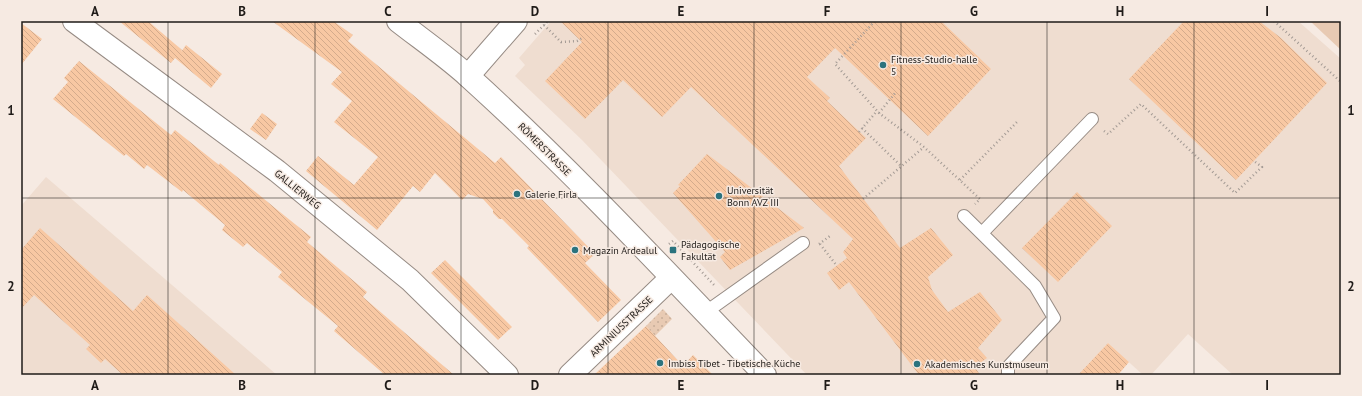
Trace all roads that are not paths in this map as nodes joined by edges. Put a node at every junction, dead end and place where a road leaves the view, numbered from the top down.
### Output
1 (74, 21) edge
2 (398, 21) edge
3 (516, 21) edge
4 (468, 76) junction
5 (1092, 119) dead end
6 (964, 216) dead end
7 (982, 233) junction
8 (803, 243) dead end
9 (671, 278) junction
10 (706, 312) junction
11 (507, 375) edge
12 (570, 375) edge
13 (765, 375) edge
14 (1008, 375) edge

1 - 11 street, GALLIERWEG
2 - 4 street, RÖMERSTRASSE
3 - 4 street
4 - 9 street, RÖMERSTRASSE
5 - 7 lane
6 - 7 lane
7 - 14 lane
8 - 10 lane
9 - 10 street, RÖMERSTRASSE
9 - 12 street, ARMINIUSSTRASSE
10 - 13 street, RÖMERSTRASSE

